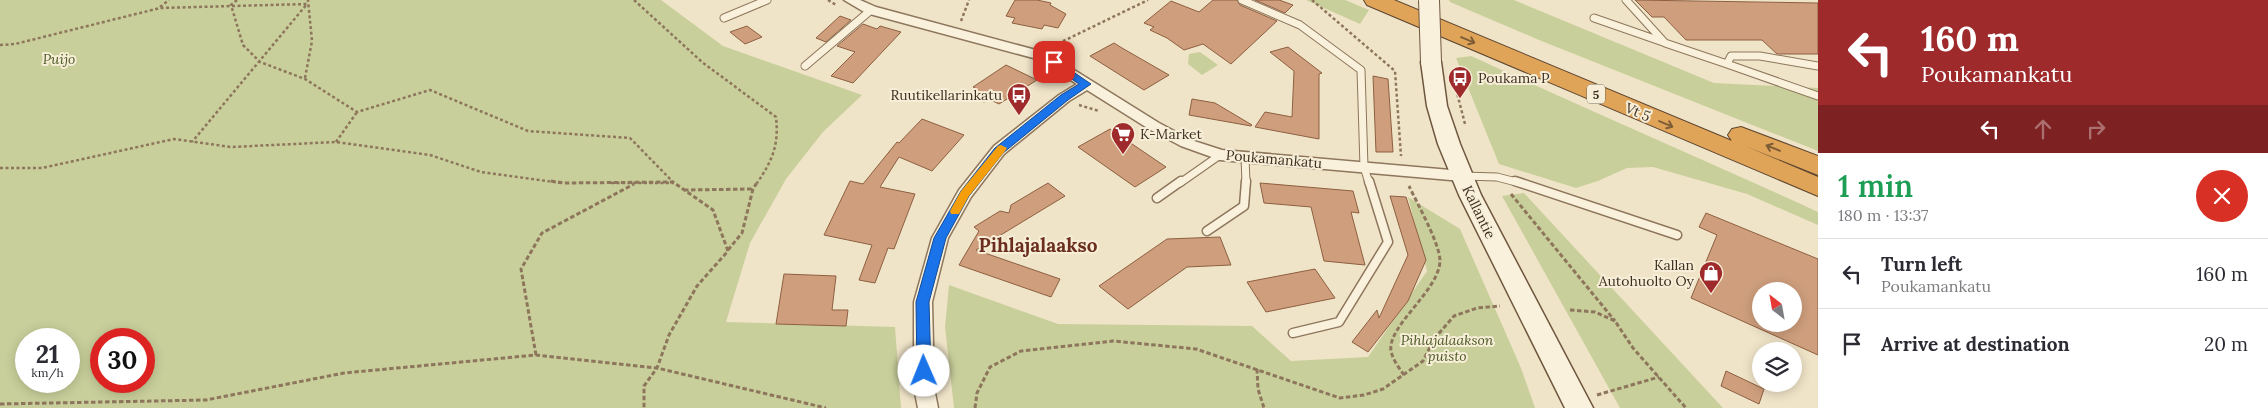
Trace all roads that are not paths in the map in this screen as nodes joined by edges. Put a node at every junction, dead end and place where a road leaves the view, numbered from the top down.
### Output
1 (767, 0) edge
2 (850, 0) edge
3 (1242, 0) edge
4 (1375, 0) edge
5 (1415, 0) edge
6 (1429, 0) edge
7 (1626, 0) edge
8 (868, 13) junction
9 (724, 18) dead end
10 (1594, 18) dead end
11 (1664, 43) junction
12 (1727, 64) junction
13 (805, 66) dead end
14 (1818, 66) edge
15 (1086, 84) junction
16 (1818, 96) edge
17 (1220, 155) junction
18 (1245, 157) junction
19 (1818, 166) edge
20 (1364, 167) junction
21 (1462, 176) junction
22 (1818, 187) edge
23 (1157, 198) dead end
24 (1207, 231) dead end
25 (1677, 235) dead end
26 (1293, 333) dead end
27 (1586, 402) edge
28 (928, 408) edge

1 - 9 lane
2 - 8 street, Poukamankatu
3 - 20 lane
4 -> 22 highway, Vt 5 / 5
19 -> 5 highway, Vt 5 / 5
6 - 21 main road, Kallantie, bridge
7 - 11 lane
8 - 13 lane
8 - 15 street, Poukamankatu
10 - 11 lane
11 - 12 lane
12 - 14 lane
12 - 16 lane
15 - 17 street, Poukamankatu
15 - 28 street
17 - 18 street, Poukamankatu
17 - 23 lane
18 - 20 street, Poukamankatu
18 - 24 lane
20 - 21 street, Poukamankatu
20 - 26 lane
21 - 25 lane
21 - 27 main road, Kallantie

